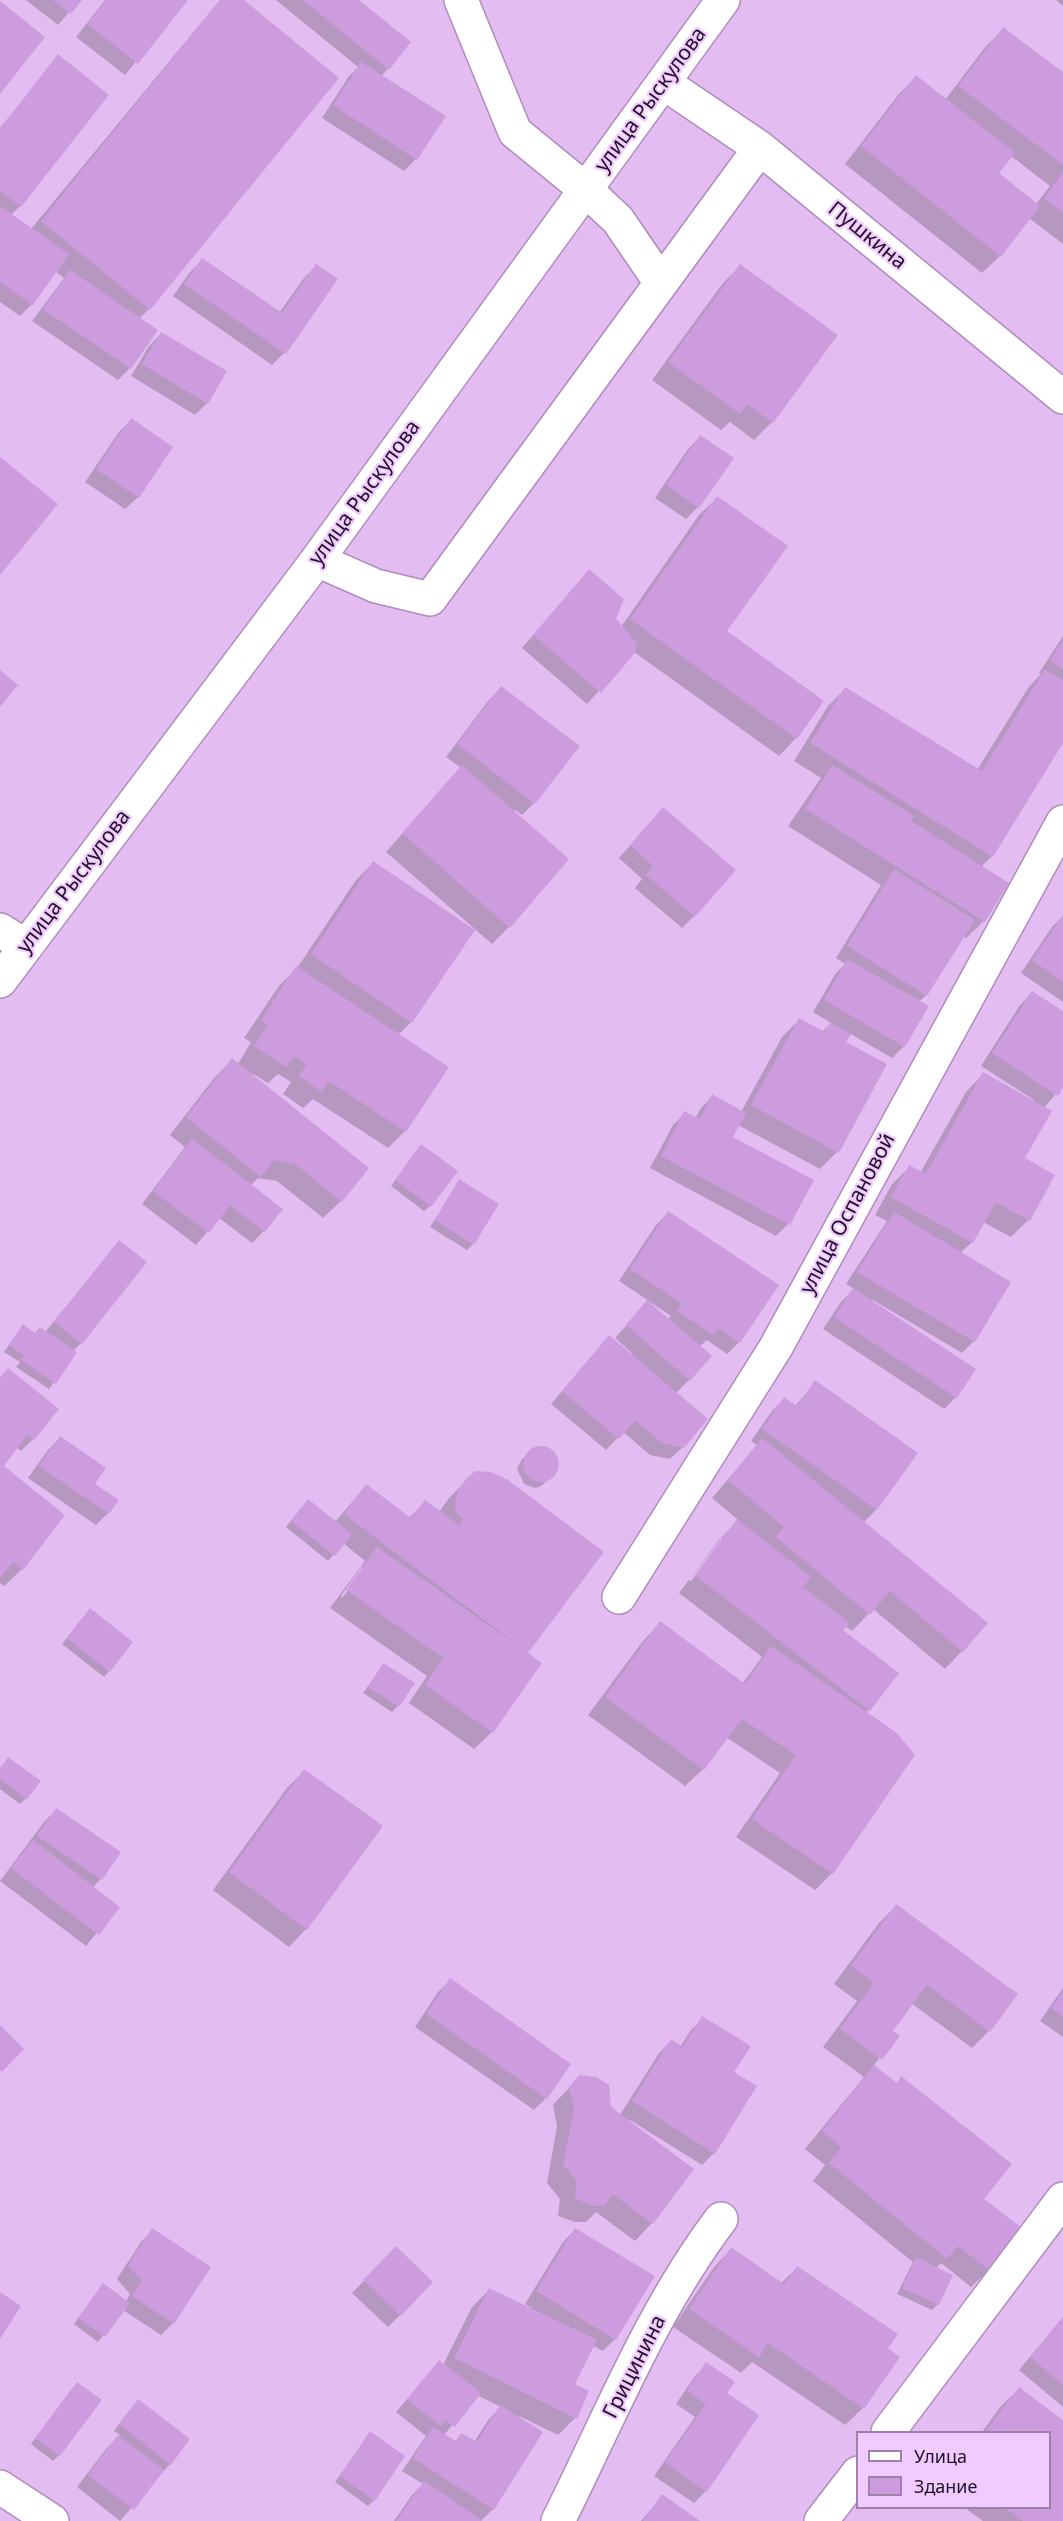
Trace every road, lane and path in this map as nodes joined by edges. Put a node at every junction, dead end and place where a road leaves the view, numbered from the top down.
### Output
1 (460, 0) edge
2 (723, 0) edge
3 (664, 83) junction
4 (760, 148) junction
5 (586, 190) junction
6 (661, 283) junction
7 (1063, 397) edge
8 (317, 560) junction
9 (1063, 822) edge
10 (13, 938) edge
11 (0, 981) edge
12 (619, 1597) dead end
13 (1063, 2199) edge
14 (721, 2219) dead end
15 (889, 2431) edge
16 (856, 2476) edge
17 (0, 2487) edge
18 (52, 2521) edge
19 (558, 2521) edge
20 (821, 2521) edge

1 - 5 street
2 - 3 street, улица Рыскулова
3 - 4 street, Пушкина
3 - 5 street, улица Рыскулова
4 - 6 street
4 - 7 street, Пушкина
5 - 6 street
5 - 8 street, улица Рыскулова
6 - 8 street
8 - 10 street, улица Рыскулова
9 - 12 street, улица Оспановой
10 - 11 street, улица Рыскулова
13 - 15 street
14 - 19 street, Грицинина
16 - 20 street
17 - 18 street

